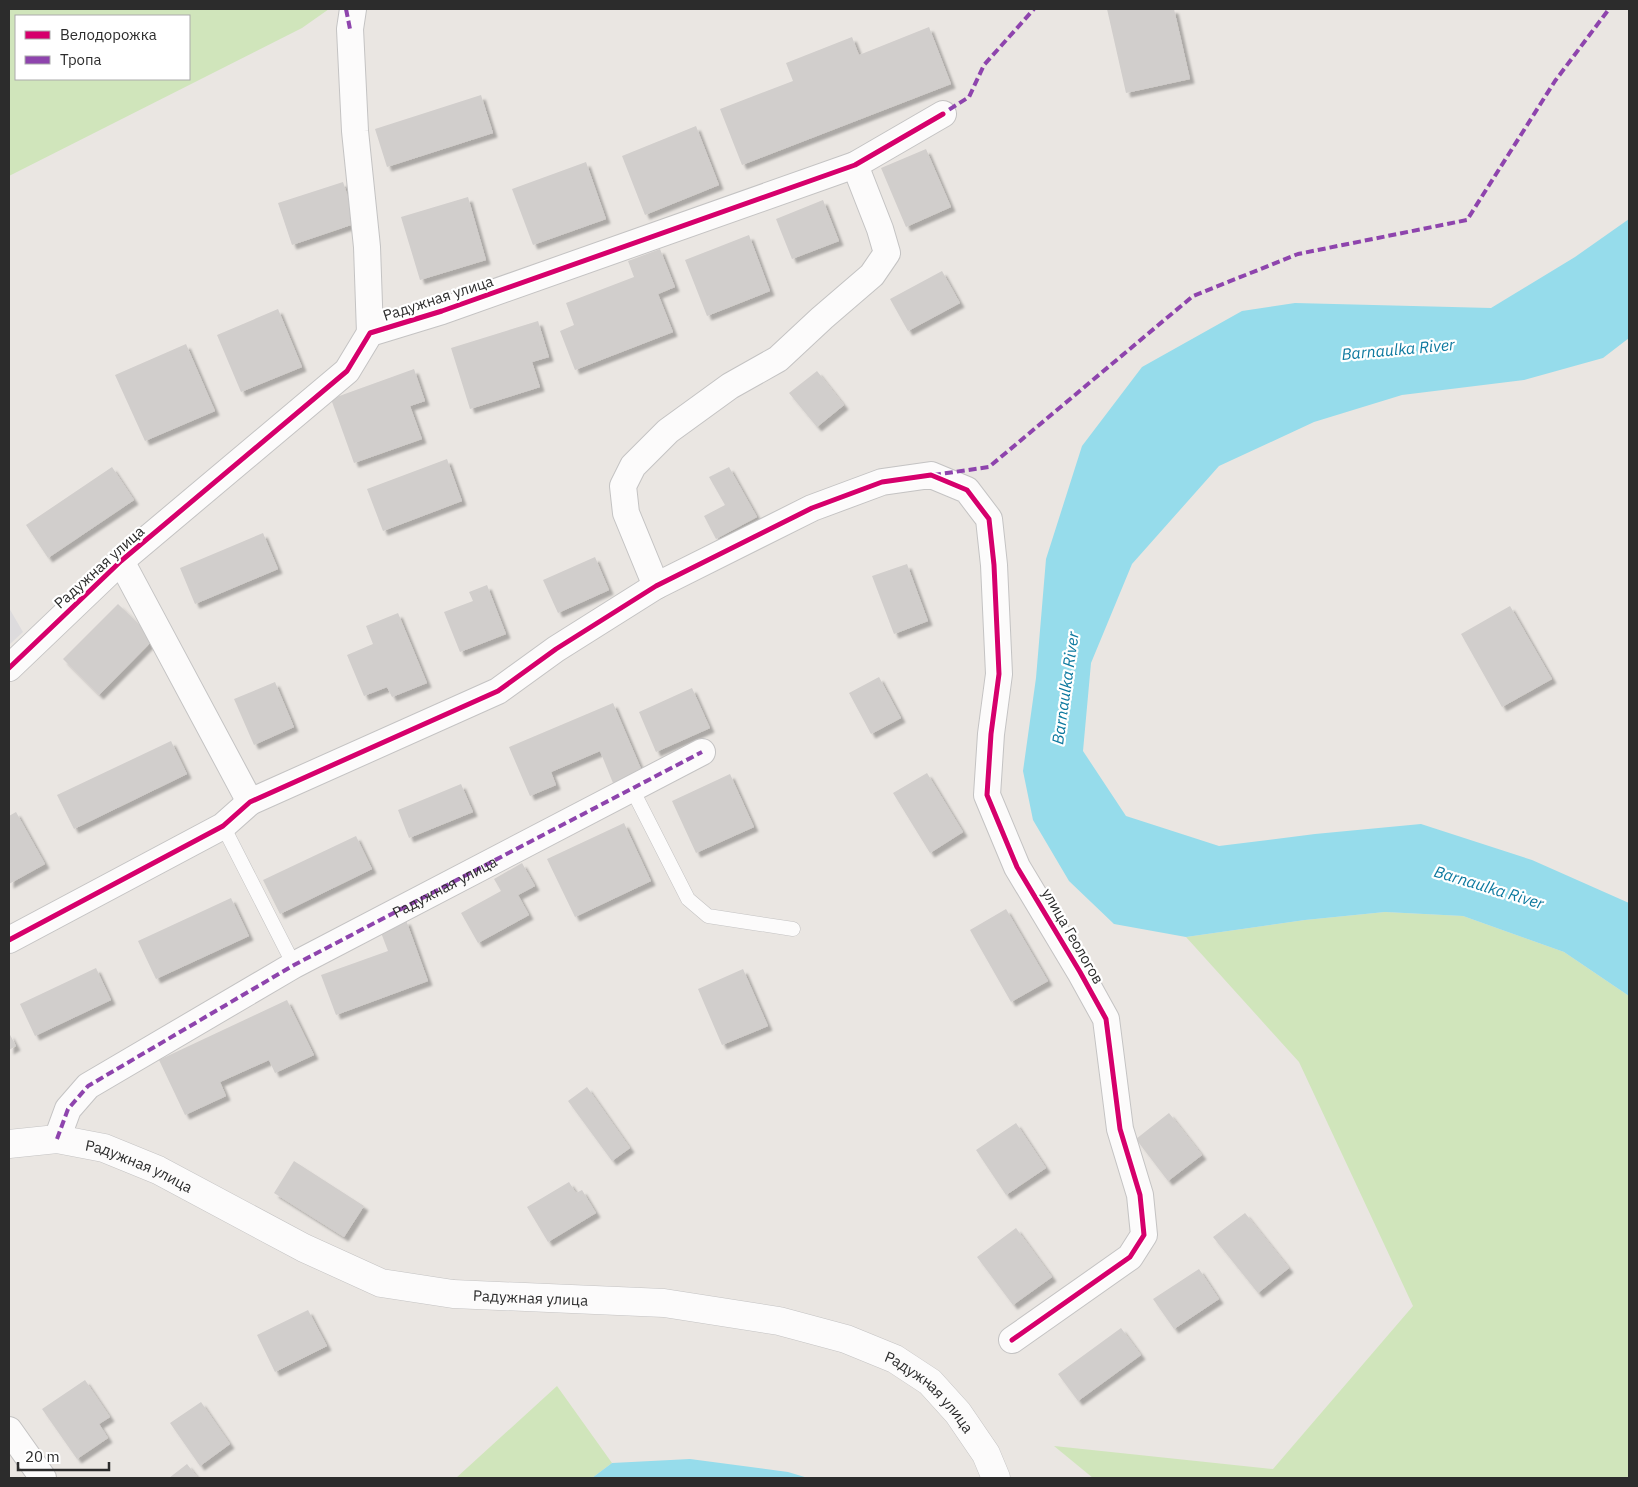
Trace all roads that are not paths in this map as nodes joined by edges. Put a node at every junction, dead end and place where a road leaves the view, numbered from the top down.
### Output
1 (352, 9) edge
2 (943, 114) dead end
3 (855, 165) junction
4 (370, 333) junction
5 (121, 561) junction
6 (656, 586) junction
7 (9, 668) edge
8 (702, 752) dead end
9 (632, 789) junction
10 (250, 802) junction
11 (223, 826) junction
12 (793, 928) dead end
13 (9, 940) edge
14 (294, 965) junction
15 (57, 1139) junction
16 (9, 1144) edge
17 (1012, 1340) dead end
18 (9, 1430) edge
19 (991, 1466) edge
20 (43, 1478) edge

1 - 4 street
2 - 3 street, Радужная улица
3 - 4 street, Радужная улица
3 - 6 street
4 - 5 street, Радужная улица
5 - 7 street, Радужная улица
5 - 10 street
6 - 10 street
6 - 17 street, улица Геологов
8 - 9 street, Радужная улица
9 - 12 lane
9 - 14 street, Радужная улица
10 - 11 street
11 - 13 street
11 - 14 lane
14 - 15 street, Радужная улица
15 - 16 main road, Радужная улица
15 - 19 main road, Радужная улица
18 - 20 street

